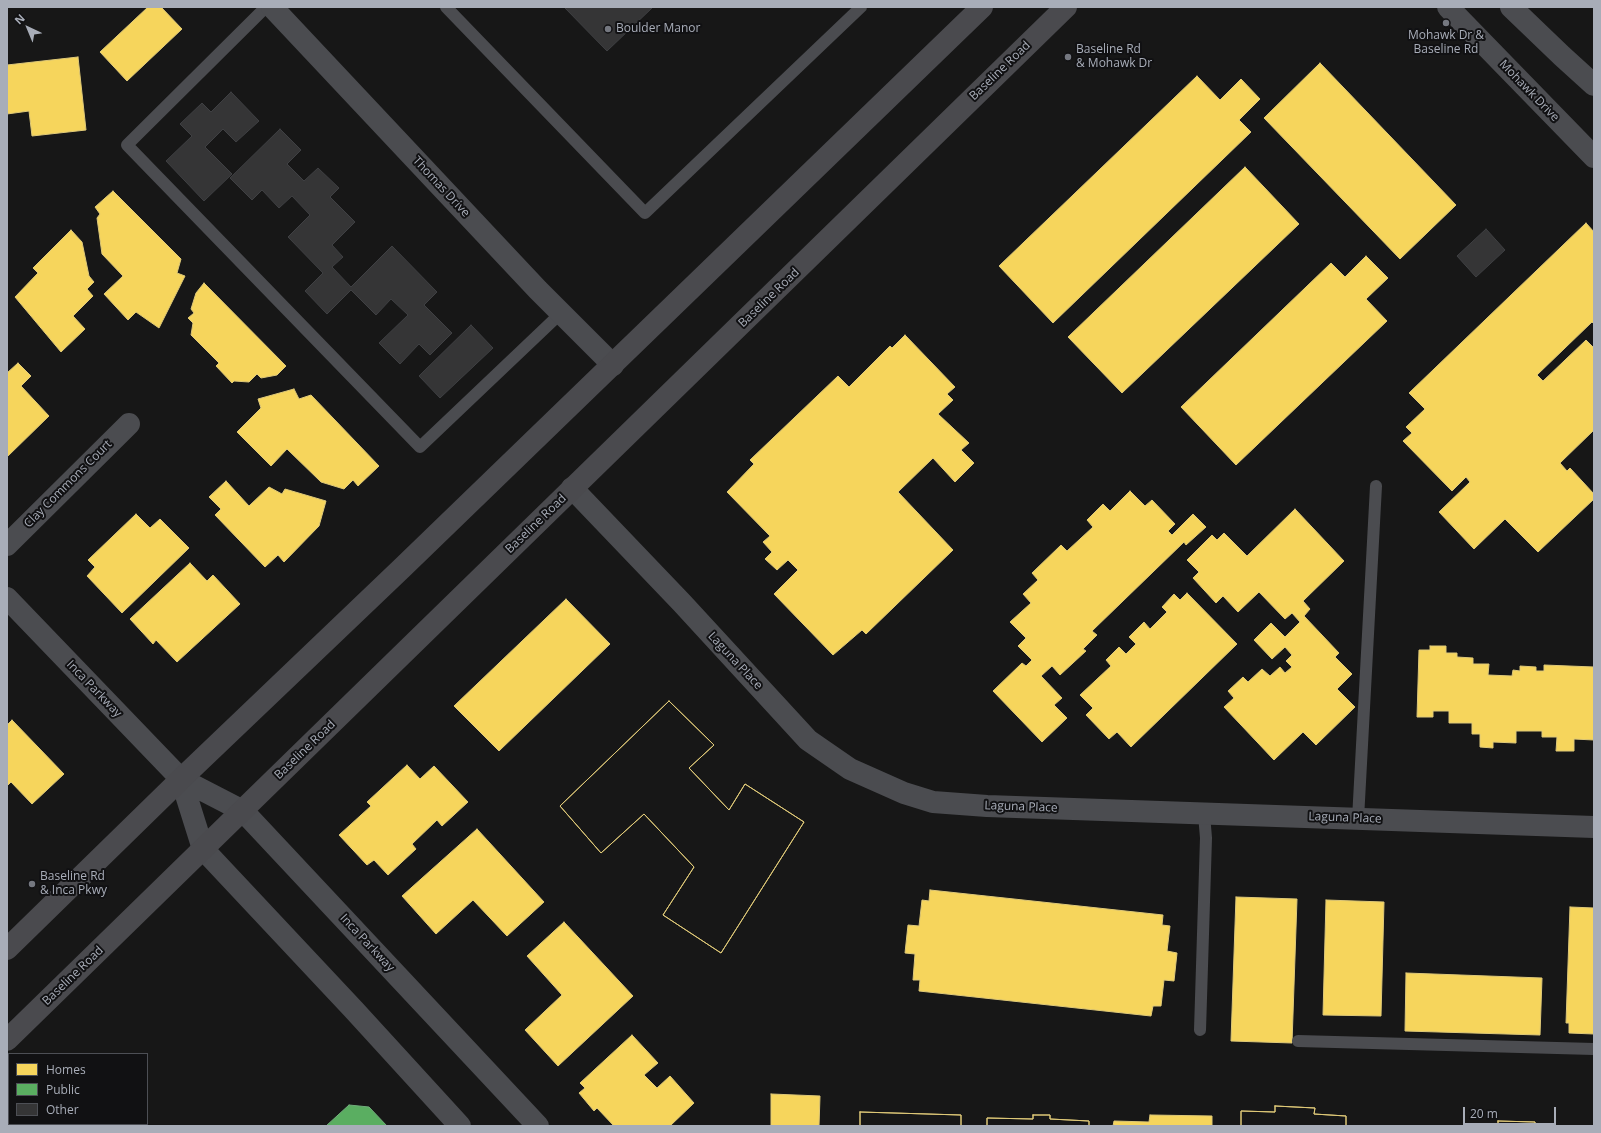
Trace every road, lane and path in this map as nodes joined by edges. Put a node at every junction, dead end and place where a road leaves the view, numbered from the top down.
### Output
1 (266, 7) edge
2 (272, 7) edge
3 (446, 7) edge
4 (861, 7) edge
5 (982, 7) edge
6 (1066, 7) edge
7 (1448, 7) edge
8 (1511, 7) edge
9 (1594, 84) edge
10 (1594, 157) edge
11 (561, 313) junction
12 (613, 364) junction
13 (129, 424) dead end
14 (1376, 486) dead end
15 (572, 488) junction
16 (7, 545) edge
17 (7, 598) edge
18 (181, 779) junction
19 (243, 811) junction
20 (1204, 814) junction
21 (1358, 819) junction
22 (1594, 827) edge
23 (203, 849) junction
24 (7, 949) edge
25 (1200, 1030) dead end
26 (7, 1040) edge
27 (1298, 1041) dead end
28 (1594, 1049) edge
29 (460, 1126) edge
30 (538, 1126) edge

1 - 11 lane
2 - 11 street, Thomas Drive
3 - 4 lane
5 - 12 main road
6 - 15 main road, Baseline Road
7 - 10 street, Mohawk Drive
8 - 9 street
11 - 12 street, Thomas Drive
12 - 18 main road
13 - 16 street, Clay Commons Court
14 - 21 lane
15 - 19 main road, Baseline Road
15 - 20 street, Laguna Place
17 - 18 street, Inca Parkway
18 - 19 street, Inca Parkway
18 - 23 street, Inca Parkway
18 - 24 main road
19 - 23 main road, Baseline Road
19 - 30 street, Inca Parkway
20 - 21 street, Laguna Place
20 - 25 lane
21 - 22 street, Laguna Place
23 - 26 main road, Baseline Road
23 - 29 street, Inca Parkway
27 - 28 lane

